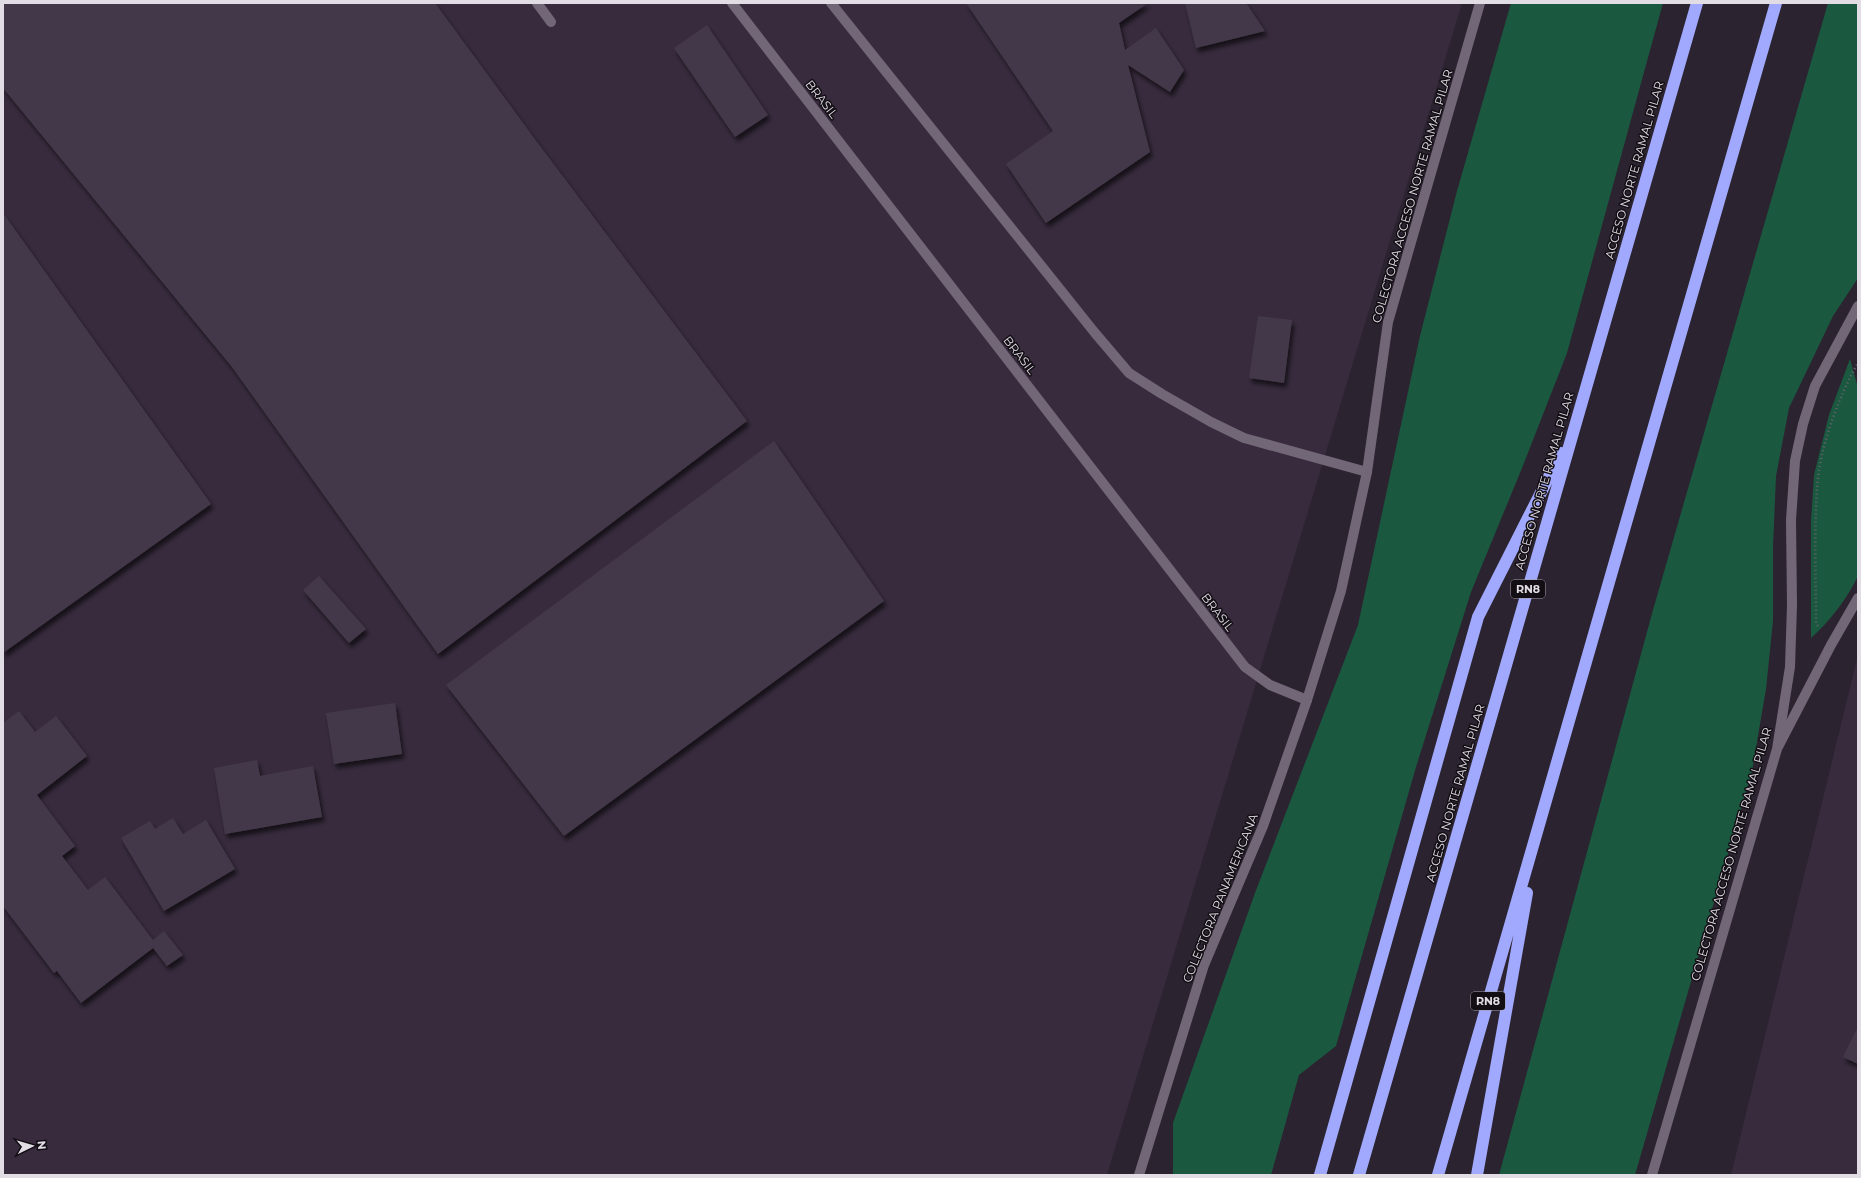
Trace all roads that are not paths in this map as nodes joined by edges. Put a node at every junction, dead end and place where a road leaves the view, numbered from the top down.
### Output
1 (537, 3) edge
2 (732, 3) edge
3 (831, 3) edge
4 (1480, 3) edge
5 (1697, 3) edge
6 (1776, 3) edge
7 (551, 22) dead end
8 (1857, 312) edge
9 (1575, 427) junction
10 (1367, 472) junction
11 (1858, 598) edge
12 (1307, 700) junction
13 (1777, 749) junction
14 (1538, 828) junction
15 (1139, 1175) edge
16 (1320, 1175) edge
17 (1359, 1175) edge
18 (1438, 1175) edge
19 (1477, 1175) edge
20 (1652, 1175) edge

1 - 7 street
2 - 12 street, BRASIL
3 - 10 street
4 - 10 street, COLECTORA ACCESO NORTE RAMAL PILAR
5 - 9 highway, ACCESO NORTE RAMAL PILAR / RN8
6 - 14 highway, RN8
8 - 13 street, COLECTORA ACCESO NORTE RAMAL PILAR
9 - 16 highway
9 - 17 highway, ACCESO NORTE RAMAL PILAR / RN8
10 - 12 street, COLECTORA ACCESO NORTE RAMAL PILAR
11 - 13 street
12 - 15 street, COLECTORA PANAMERICANA
13 - 20 street, COLECTORA ACCESO NORTE RAMAL PILAR
14 - 18 highway, RN8
14 - 19 highway

